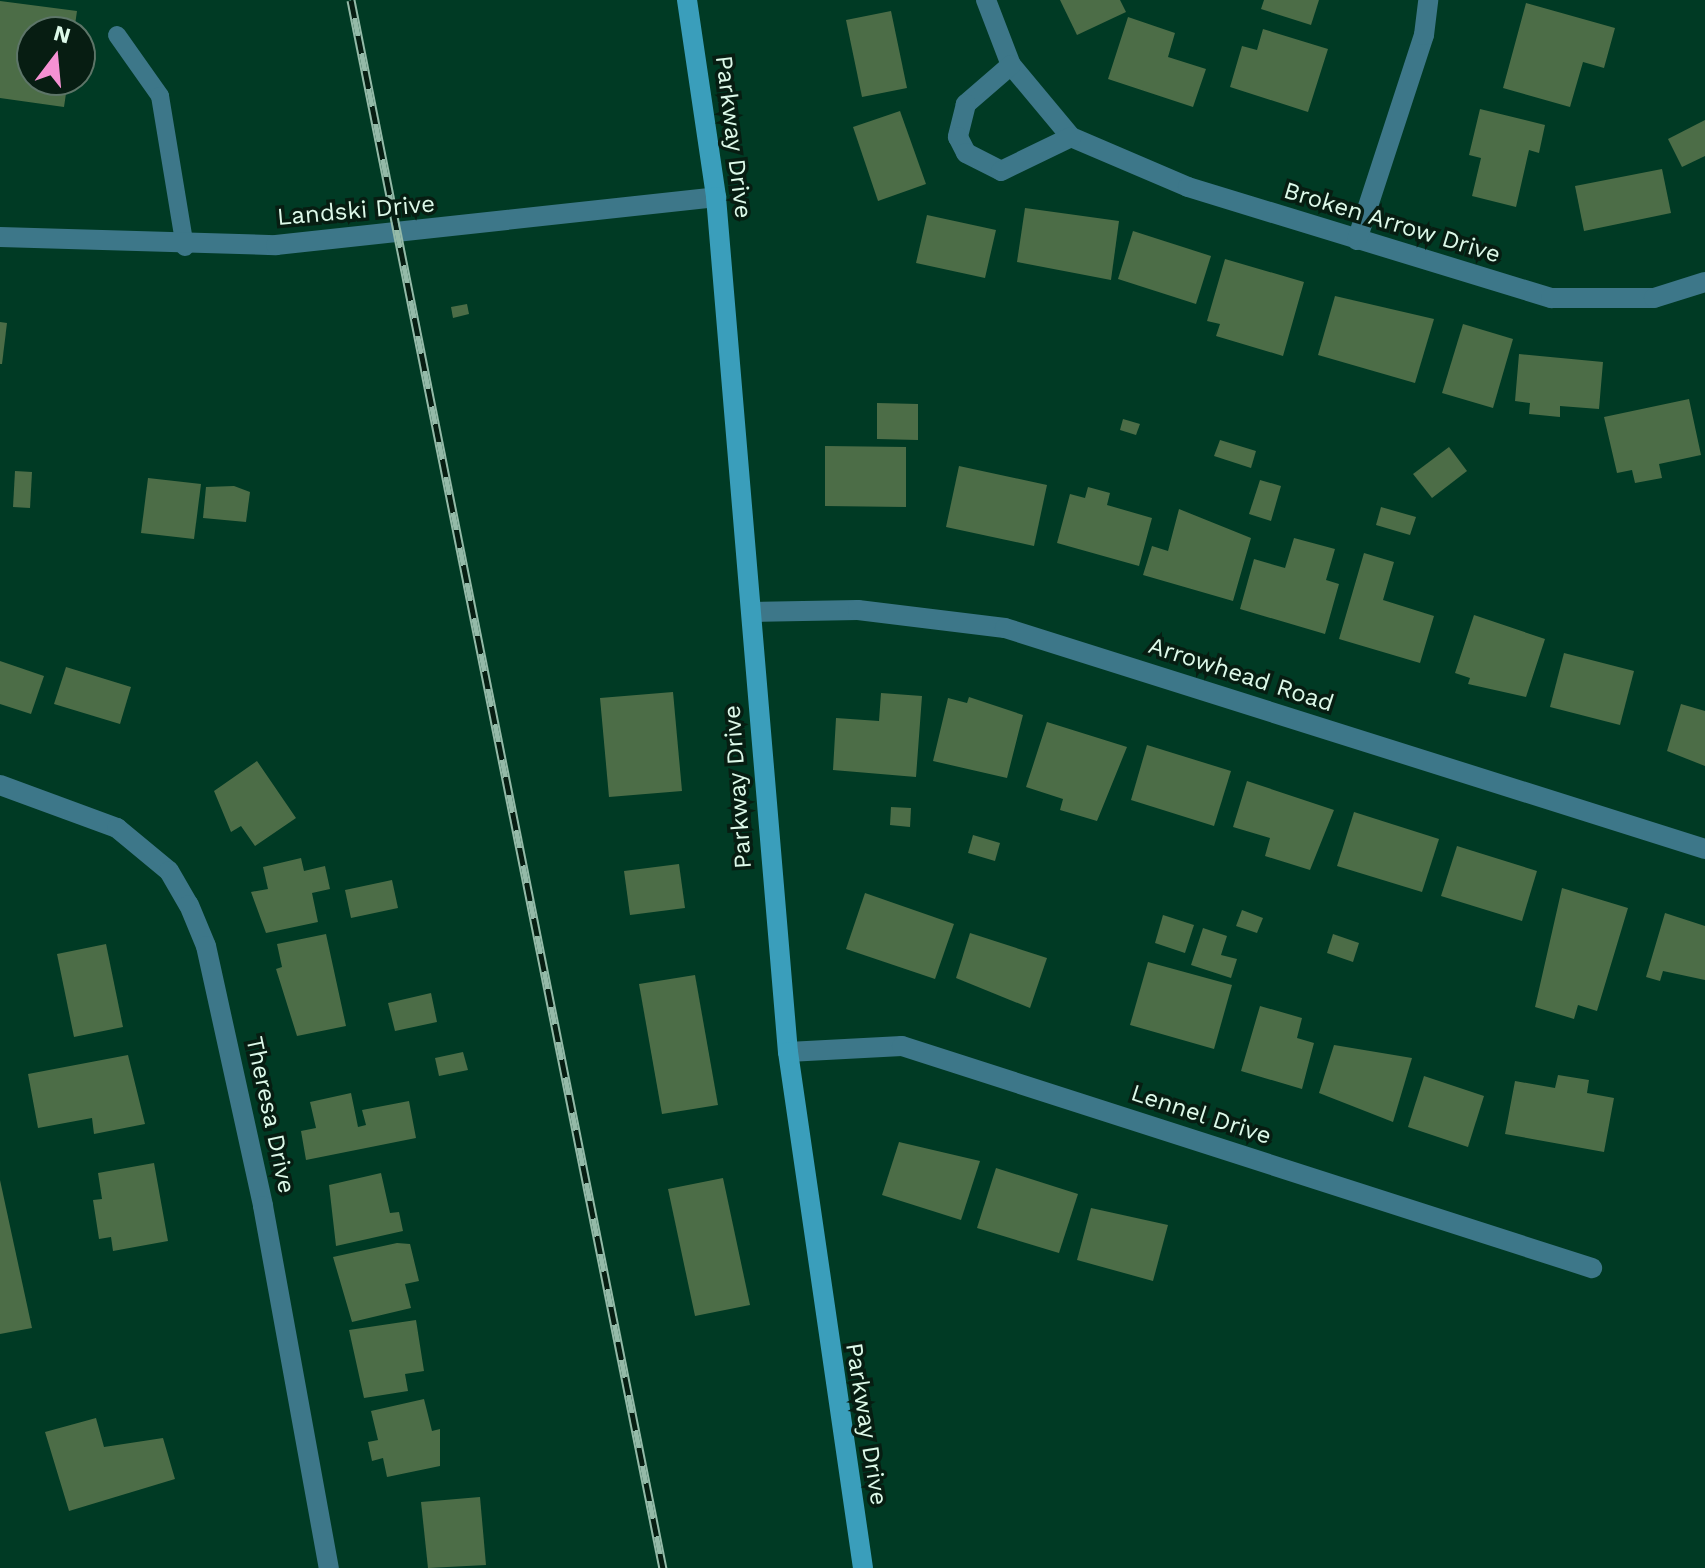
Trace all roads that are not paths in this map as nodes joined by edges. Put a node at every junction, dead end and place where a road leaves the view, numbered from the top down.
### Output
1 (687, 0) edge
2 (986, 0) edge
3 (1428, 0) edge
4 (117, 35) dead end
5 (1011, 65) junction
6 (1071, 137) junction
7 (716, 197) junction
8 (0, 237) edge
9 (1357, 240) junction
10 (185, 247) junction
11 (1705, 282) edge
12 (752, 612) junction
13 (0, 785) edge
14 (1705, 849) edge
15 (788, 1052) junction
16 (1592, 1268) dead end
17 (329, 1568) edge
18 (863, 1568) edge

1 - 7 street, Parkway Drive
2 - 5 street, Broken Arrow Drive
3 - 9 street
4 - 10 lane
5 - 6 street, Broken Arrow Drive
5 - 6 street
6 - 9 street, Broken Arrow Drive
7 - 10 street, Landski Drive
7 - 12 street, Parkway Drive
8 - 10 street, Landski Drive
9 - 11 street, Broken Arrow Drive
12 - 14 street, Arrowhead Road
12 - 15 street, Parkway Drive
13 - 17 street, Theresa Drive
15 - 16 street, Lennel Drive
15 - 18 street, Parkway Drive

